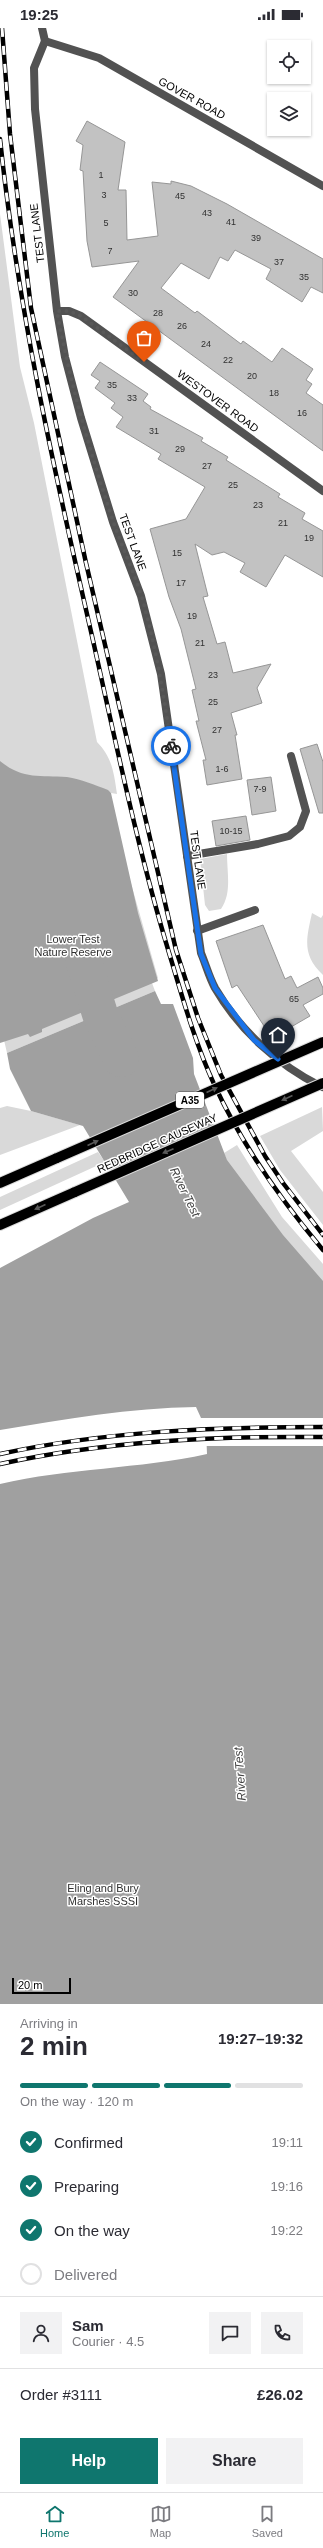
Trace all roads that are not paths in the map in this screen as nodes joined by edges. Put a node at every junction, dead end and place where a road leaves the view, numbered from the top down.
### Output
1 (42, 28) edge
2 (45, 41) junction
3 (323, 186) edge
4 (57, 311) junction
5 (323, 491) edge
6 (291, 756) dead end
7 (187, 856) junction
8 (255, 910) dead end
9 (198, 931) junction
10 (323, 1042) edge
11 (323, 1083) edge
12 (323, 1088) edge
13 (0, 1184) edge
14 (0, 1225) edge

1 - 2 street
2 - 3 street, GOVER ROAD
2 - 4 street, TEST LANE
4 - 5 street, WESTOVER ROAD
4 - 7 street, TEST LANE
6 - 7 street
7 - 9 street, TEST LANE
8 - 9 street
9 - 12 street, TEST LANE
13 -> 10 main road, A35, bridge
11 -> 14 main road, REDBRIDGE CAUSEWAY, bridge

